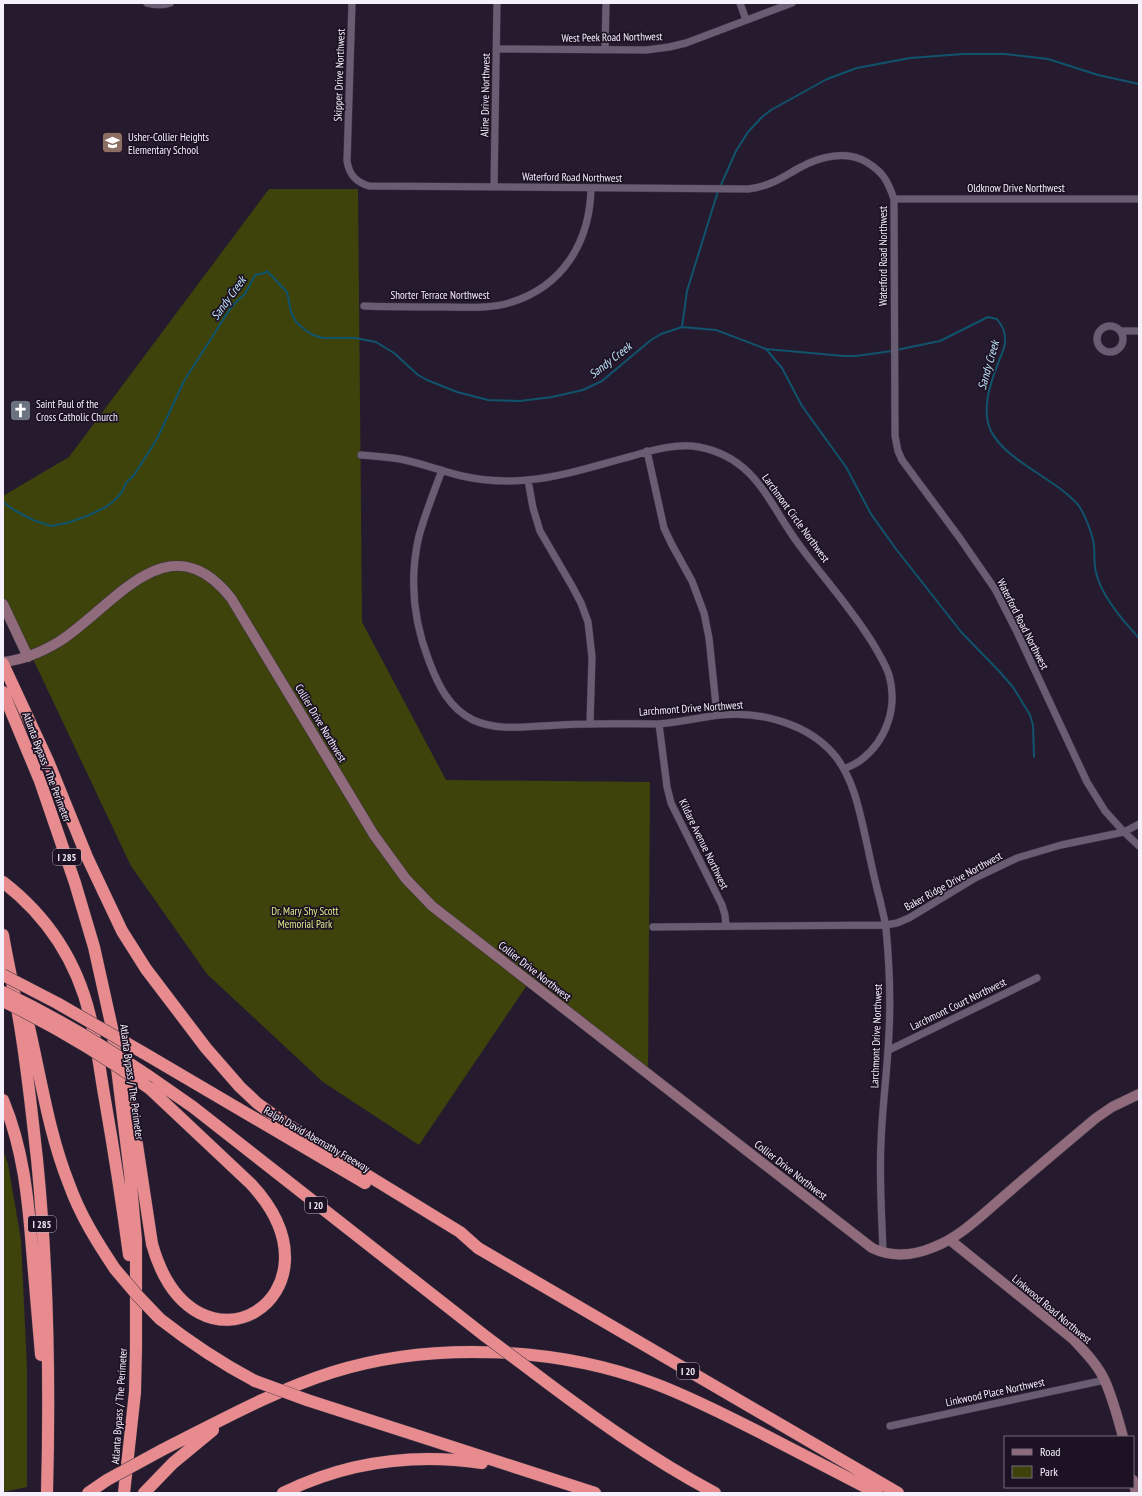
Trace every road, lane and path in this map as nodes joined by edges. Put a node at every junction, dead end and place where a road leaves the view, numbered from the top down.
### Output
1 (147, 3) edge
2 (170, 3) edge
3 (352, 3) edge
4 (497, 3) edge
5 (606, 3) edge
6 (740, 3) edge
7 (792, 3) edge
8 (746, 20) junction
9 (497, 49) junction
10 (605, 50) junction
11 (348, 147) joint
12 (494, 187) junction
13 (591, 188) junction
14 (894, 199) junction
15 (1139, 199) edge
16 (364, 306) dead end
17 (1121, 331) dead end
18 (1139, 331) edge
19 (647, 452) junction
20 (361, 455) dead end
21 (442, 470) junction
22 (528, 480) junction
23 (3, 604) edge
24 (28, 657) junction
25 (3, 663) edge
26 (3, 692) edge
27 (717, 715) junction
28 (590, 723) junction
29 (659, 724) junction
30 (844, 769) junction
31 (1139, 824) edge
32 (1124, 832) junction
33 (1139, 846) edge
34 (3, 882) edge
35 (886, 925) junction
36 (726, 926) junction
37 (653, 927) dead end
38 (3, 935) edge
39 (3, 976) edge
40 (1037, 978) dead end
41 (3, 992) edge
42 (3, 1001) edge
43 (16, 1003) junction
44 (112, 1028) junction
45 (888, 1050) junction
46 (1139, 1094) edge
47 (3, 1100) edge
48 (950, 1240) junction
49 (478, 1248) junction
50 (883, 1253) junction
51 (136, 1304) junction
52 (1105, 1380) junction
53 (249, 1407) junction
54 (890, 1426) dead end
55 (1123, 1436) edge
56 (48, 1446) junction
57 (547, 1478) junction
58 (144, 1492) edge
59 (47, 1493) edge
60 (88, 1493) edge
61 (124, 1493) edge
62 (283, 1493) edge
63 (595, 1493) edge
64 (715, 1493) edge
65 (876, 1493) edge
66 (898, 1493) edge

1 - 2 street
3 - 11 street, Skipper Drive Northwest
4 - 9 street, Aline Drive Northwest
5 - 10 street
6 - 8 street
7 - 8 street, West Peek Road Northwest
8 - 10 street, West Peek Road Northwest
9 - 10 street, West Peek Road Northwest
9 - 12 street, Aline Drive Northwest
11 - 12 street, Waterford Road Northwest
12 - 13 street, Waterford Road Northwest
13 - 14 street, Waterford Road Northwest
13 - 16 street, Shorter Terrace Northwest
14 - 15 street, Oldknow Drive Northwest
14 - 32 street, Waterford Road Northwest
17 - 18 street
19 - 22 street, Larchmont Circle Northwest
19 - 27 street
19 - 30 street, Larchmont Circle Northwest
20 - 21 street, Larchmont Circle Northwest
21 - 22 street, Larchmont Circle Northwest
21 - 28 street, Larchmont Drive Northwest
22 - 28 street
23 - 24 main road
24 - 25 main road, Collier Drive Northwest
24 - 50 main road, Collier Drive Northwest
25 - 49 highway
26 - 44 highway, Atlanta Bypass / The Perimeter / I 285
27 - 29 street, Larchmont Drive Northwest
27 - 30 street, Larchmont Drive Northwest
28 - 29 street, Larchmont Drive Northwest
29 - 36 street, Kildare Avenue Northwest
30 - 35 street, Larchmont Drive Northwest
31 - 32 street, Baker Ridge Drive Northwest
32 - 33 street, Waterford Road Northwest
32 - 35 street, Baker Ridge Drive Northwest
34 - 51 highway
35 - 36 street, Baker Ridge Drive Northwest
35 - 45 street, Larchmont Drive Northwest
36 - 37 street, Baker Ridge Drive Northwest
38 - 43 highway, I 285
39 - 49 highway, Ralph David Abernathy Freeway / I 20, bridge
40 - 45 street, Larchmont Court Northwest
41 - 64 highway, I 20, bridge
42 - 44 highway, bridge
43 - 56 highway, I 285
43 - 57 highway, bridge
44 - 51 highway, Atlanta Bypass / The Perimeter / I 285
45 - 50 street, Larchmont Drive Northwest
46 - 48 main road, Collier Drive Northwest
47 - 56 highway
48 - 50 main road, Collier Drive Northwest
48 - 52 main road, Linkwood Road Northwest
49 - 66 highway, I 20
51 - 61 highway, Atlanta Bypass / The Perimeter / I 285
52 - 54 street, Linkwood Place Northwest
52 - 55 main road, Linkwood Road Northwest
53 - 58 highway
53 - 60 highway, bridge
53 - 65 highway
56 - 59 highway, I 285
57 - 62 highway
57 - 63 highway

